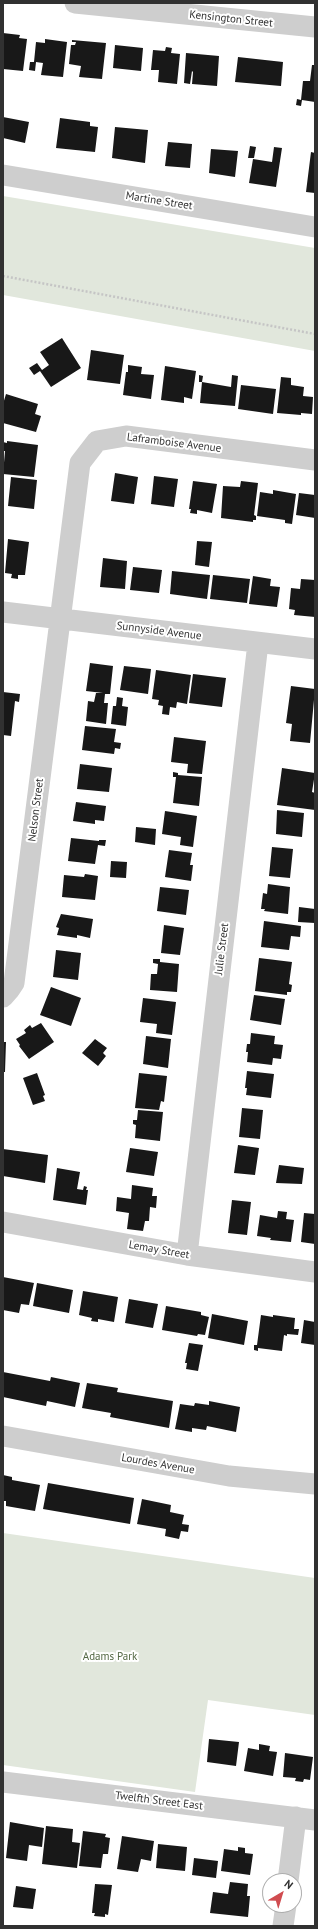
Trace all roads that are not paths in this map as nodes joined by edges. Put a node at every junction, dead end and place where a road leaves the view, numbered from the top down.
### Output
1 (75, 3) edge
2 (174, 8) edge
3 (315, 27) edge
4 (3, 176) edge
5 (315, 227) edge
6 (315, 460) edge
7 (3, 612) edge
8 (60, 619) junction
9 (258, 643) junction
10 (315, 649) edge
11 (3, 997) edge
12 (3, 1222) edge
13 (187, 1255) junction
14 (315, 1272) edge
15 (3, 1436) edge
16 (315, 1484) edge
17 (3, 1782) edge
18 (305, 1819) edge
19 (290, 1873) edge
20 (285, 1913) edge
21 (283, 1926) edge

1 - 2 street, Kensington Street
2 - 3 street, Kensington Street
4 - 5 street, Martine Street
6 - 8 street, Laframboise Avenue
7 - 8 street, Sunnyside Avenue
8 - 9 street, Sunnyside Avenue
8 - 11 street, Nelson Street
9 - 10 street, Sunnyside Avenue
9 - 13 street, Julie Street
12 - 13 street, Lemay Street
13 - 14 street, Lemay Street
15 - 16 street, Lourdes Avenue
17 - 18 street, Twelfth Street East
18 - 19 street
20 - 21 street

